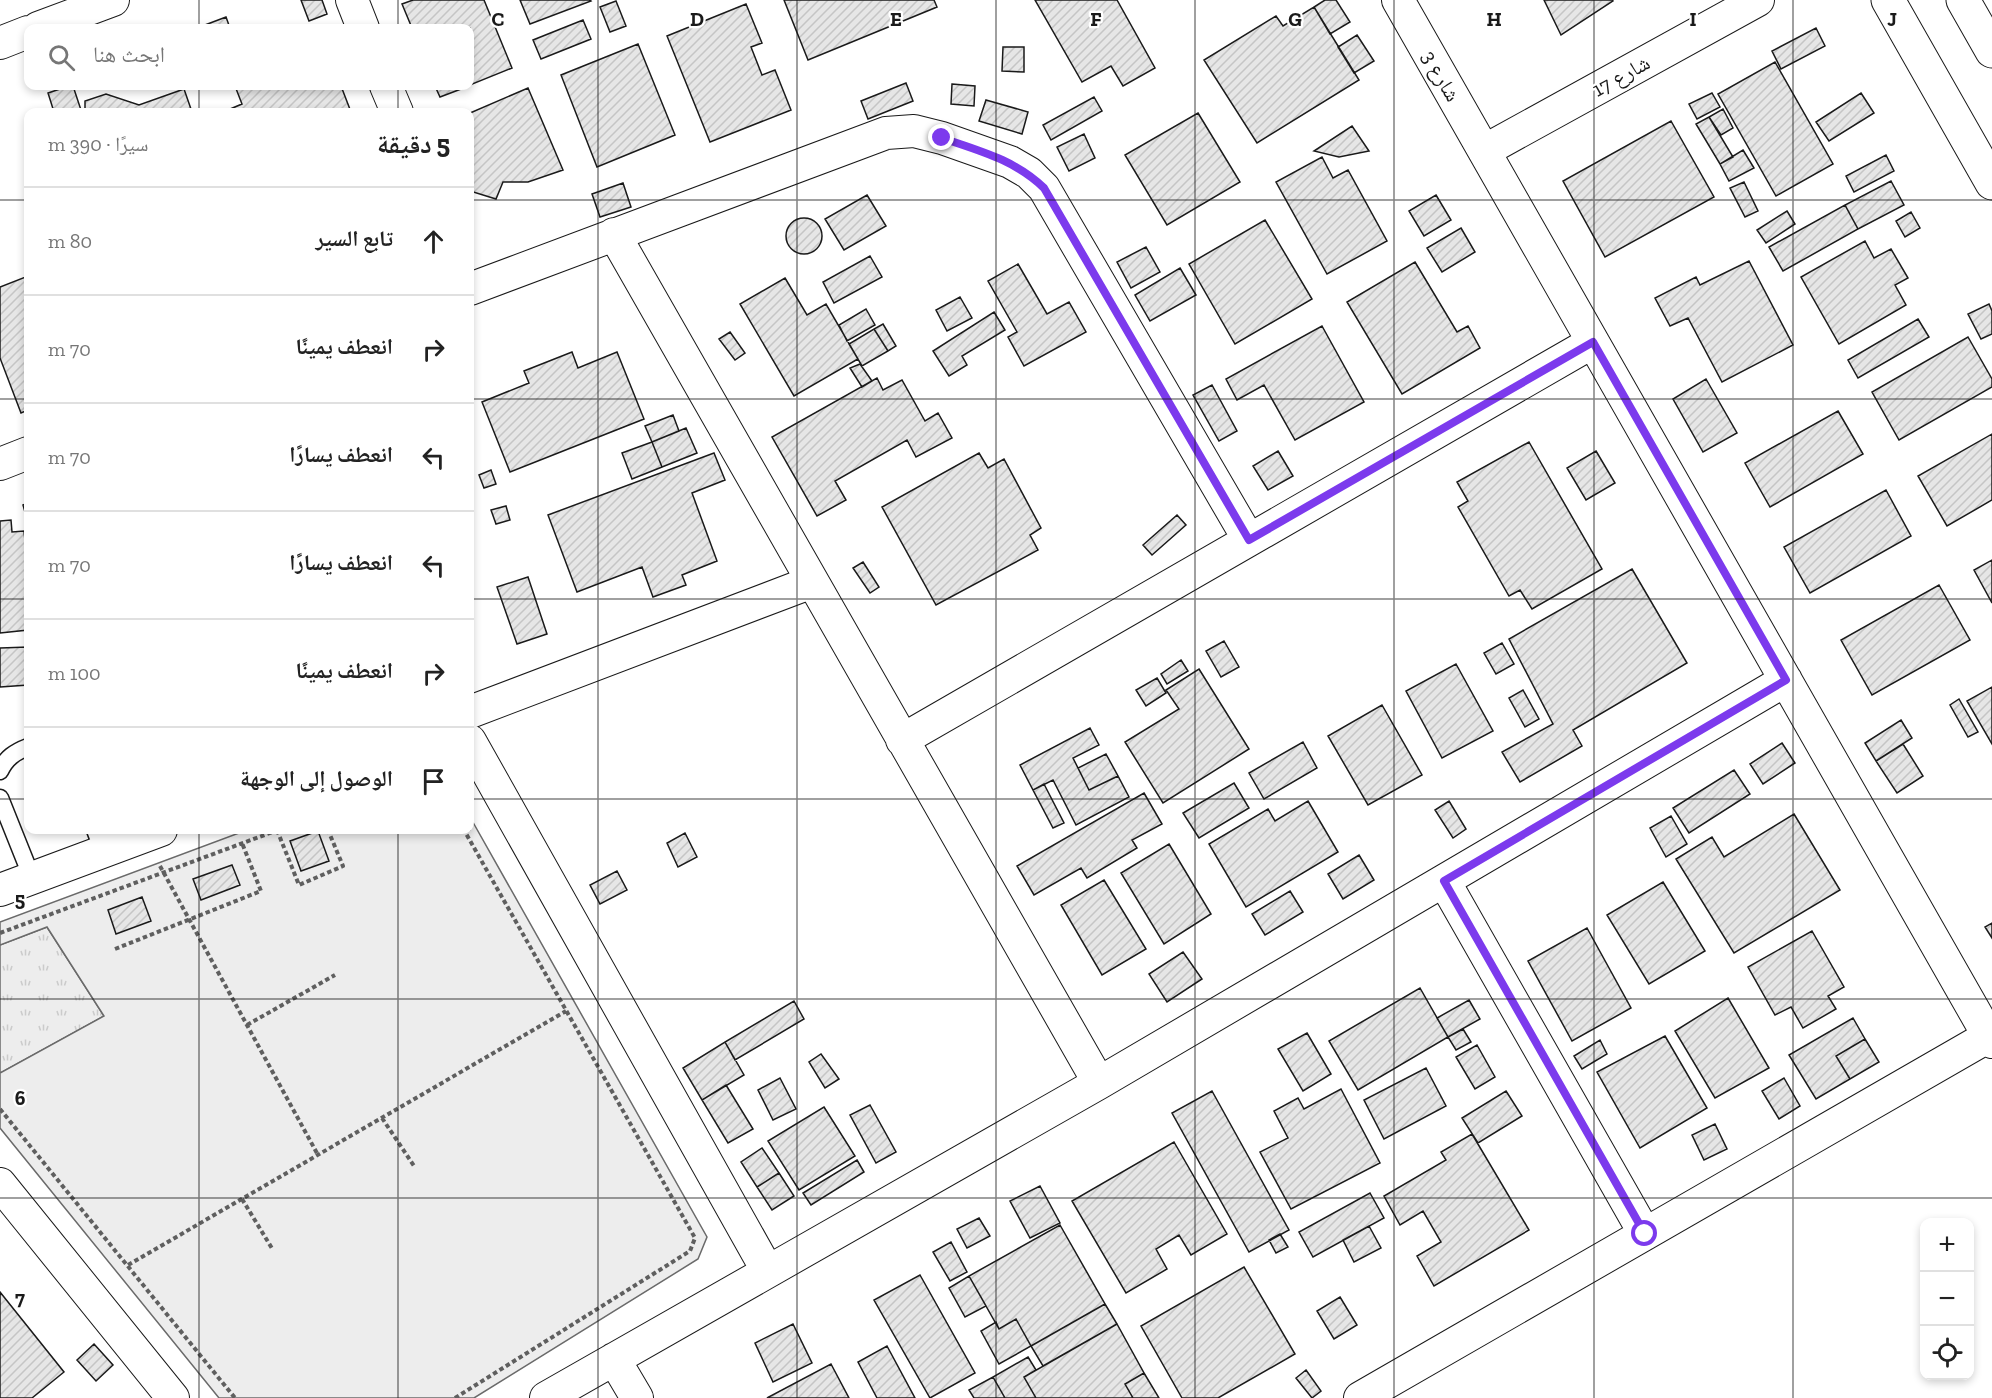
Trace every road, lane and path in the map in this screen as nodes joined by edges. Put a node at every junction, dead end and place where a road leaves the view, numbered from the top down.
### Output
1 (352, 0) edge
2 (1398, 0) edge
3 (1758, 0) edge
4 (1963, 0) edge
5 (1886, 2) edge
6 (98, 3) edge
7 (48, 24) edge
8 (361, 24) edge
9 (24, 34) edge
10 (0, 43) edge
11 (1992, 51) edge
12 (388, 90) edge
13 (395, 108) edge
14 (1484, 151) junction
15 (1992, 183) edge
16 (614, 234) junction
17 (474, 287) edge
18 (1593, 342) junction
19 (24, 455) edge
20 (0, 464) edge
21 (1249, 540) junction
22 (812, 582) junction
23 (1786, 680) junction
24 (474, 709) edge
25 (902, 740) junction
26 (474, 748) edge
27 (24, 749) edge
28 (0, 771) edge
29 (0, 798) edge
30 (144, 834) edge
31 (152, 834) edge
32 (267, 834) edge
33 (280, 834) edge
34 (330, 834) edge
35 (466, 834) edge
36 (99, 840) edge
37 (242, 843) junction
38 (164, 873) junction
39 (32, 878) junction
40 (1444, 881) junction
41 (0, 890) edge
42 (189, 920) junction
43 (0, 933) edge
44 (115, 949) dead end
45 (334, 975) dead end
46 (566, 1011) junction
47 (248, 1025) junction
48 (1990, 1039) edge
49 (1099, 1083) junction
50 (0, 1109) edge
51 (381, 1118) junction
52 (318, 1155) junction
53 (414, 1166) dead end
54 (0, 1184) edge
55 (242, 1199) junction
56 (1645, 1234) junction
57 (273, 1250) dead end
58 (128, 1264) junction
59 (767, 1270) junction
60 (614, 1359) junction
61 (173, 1398) edge
62 (235, 1398) edge
63 (455, 1398) edge
64 (546, 1398) edge
65 (637, 1398) edge
66 (1360, 1398) edge

1 - 8 street
2 - 14 street, شارع 3
3 - 14 street, شارع 17
4 - 11 main road
5 - 15 main road
6 - 7 street
9 - 10 street
12 - 13 street
14 - 18 street, شارع 3
16 - 17 street
16 - 21 street
16 - 22 street
18 - 21 street
18 - 23 street, شارع 3
19 - 20 street
21 - 25 street
22 - 24 street
22 - 25 street
23 - 40 street
23 - 48 street, شارع 3
25 - 49 street
26 - 59 street
27 - 28 lane
29 - 39 lane
30 - 36 street
31 - 38 path
32 - 37 path
33 - 34 path
35 - 46 path
36 - 39 street
37 - 38 path
37 - 42 path
38 - 42 path
38 - 43 path
39 - 41 street
40 - 49 street
40 - 56 street
42 - 44 path
42 - 47 path
45 - 47 path
46 - 51 path
46 - 63 path
47 - 52 path
48 - 56 street
49 - 59 street
50 - 58 path
51 - 52 path
51 - 53 path
52 - 55 path
54 - 61 street
55 - 57 path
55 - 58 path
56 - 66 street
58 - 62 path
59 - 60 street
60 - 64 street
60 - 65 street

